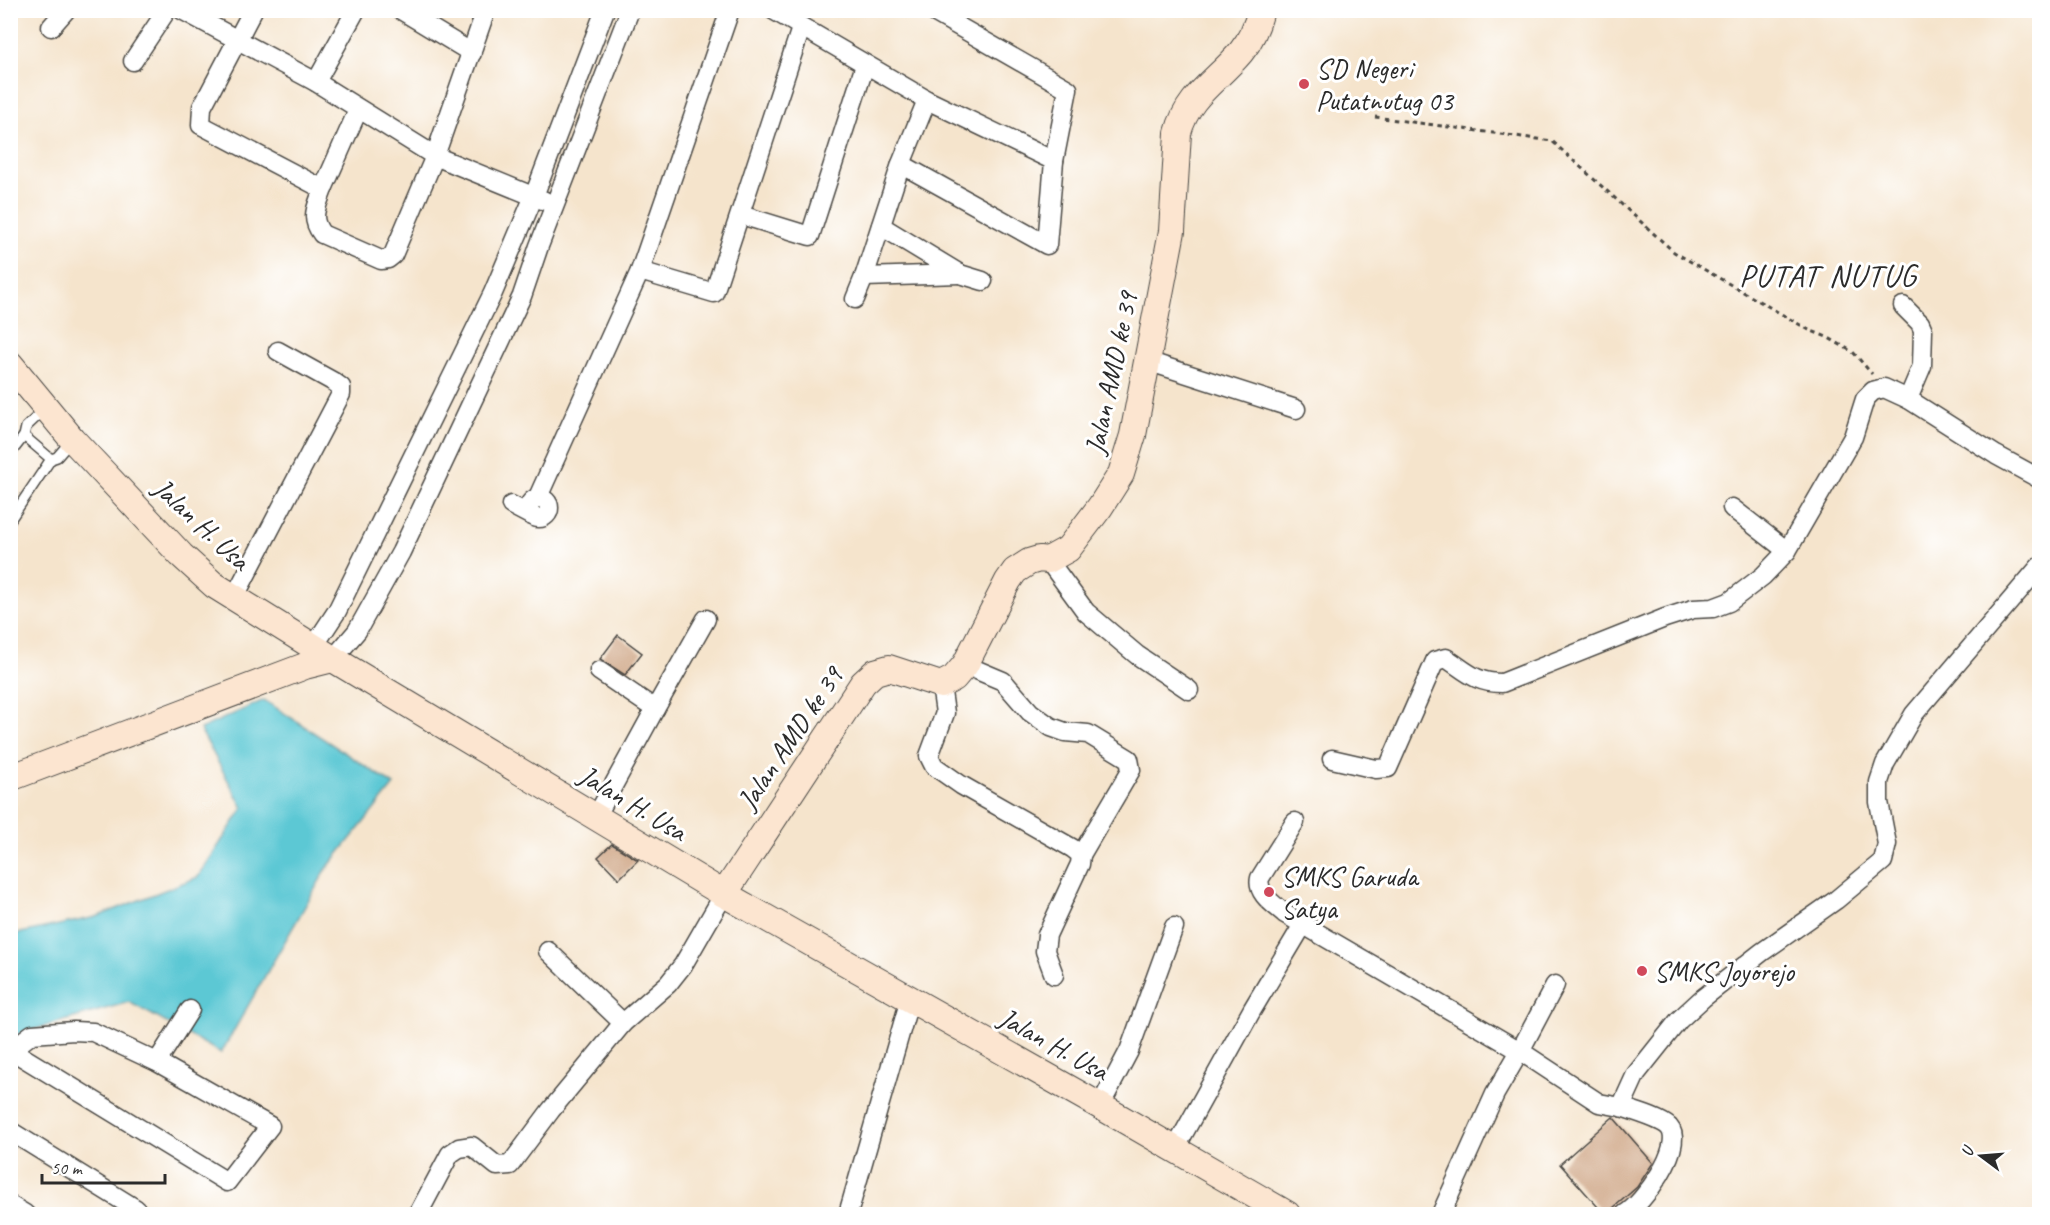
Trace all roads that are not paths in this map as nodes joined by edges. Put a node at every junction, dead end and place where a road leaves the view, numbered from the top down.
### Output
1 (66, 10) edge
2 (167, 10) edge
3 (182, 10) edge
4 (253, 10) edge
5 (356, 10) edge
6 (401, 10) edge
7 (486, 10) edge
8 (605, 10) edge
9 (630, 10) edge
10 (730, 10) edge
11 (930, 10) edge
12 (1261, 10) edge
13 (777, 11) edge
14 (51, 27) dead end
15 (801, 28) junction
16 (236, 40) junction
17 (472, 53) junction
18 (133, 62) dead end
19 (865, 65) junction
20 (316, 82) junction
21 (927, 99) junction
22 (358, 110) junction
23 (435, 156) junction
24 (1054, 161) junction
25 (901, 164) junction
26 (323, 189) junction
27 (534, 196) junction
28 (554, 206) junction
29 (741, 215) junction
30 (881, 226) junction
31 (640, 271) junction
32 (960, 274) junction
33 (864, 277) junction
34 (983, 282) dead end
35 (855, 299) dead end
36 (1903, 306) dead end
37 (278, 351) dead end
38 (1148, 361) junction
39 (13, 374) edge
40 (1908, 399) junction
41 (46, 408) junction
42 (1296, 409) dead end
43 (24, 436) junction
44 (72, 439) junction
45 (10, 454) edge
46 (51, 459) junction
47 (2040, 479) edge
48 (511, 504) dead end
49 (1732, 508) dead end
50 (10, 520) edge
51 (1787, 551) junction
52 (1048, 560) junction
53 (2040, 566) edge
54 (234, 597) junction
55 (706, 619) dead end
56 (317, 657) junction
57 (965, 665) junction
58 (599, 671) dead end
59 (941, 685) junction
60 (1189, 690) dead end
61 (656, 709) junction
62 (1332, 759) dead end
63 (10, 778) edge
64 (596, 817) junction
65 (1295, 822) dead end
66 (1081, 855) junction
67 (724, 894) junction
68 (1304, 924) junction
69 (1173, 927) dead end
70 (548, 951) dead end
71 (1054, 975) dead end
72 (1555, 985) dead end
73 (910, 999) junction
74 (190, 1010) dead end
75 (623, 1023) junction
76 (11, 1051) edge
77 (1520, 1051) junction
78 (157, 1062) junction
79 (1100, 1106) junction
80 (1621, 1107) junction
81 (10, 1131) edge
82 (1175, 1149) junction
83 (10, 1205) edge
84 (136, 1209) dead end
85 (25, 1215) edge
86 (418, 1215) edge
87 (848, 1215) edge
88 (1287, 1215) edge
89 (1441, 1215) edge
90 (1625, 1215) edge

1 - 14 street
2 - 18 street
3 - 16 street
4 - 16 street
5 - 20 street
6 - 17 street
7 - 17 street
8 - 27 street
9 - 28 street
10 - 31 street
11 - 24 street
12 - 38 street, Jalan AMD ke 39
13 - 15 street
15 - 19 street
15 - 29 street
16 - 20 street
16 - 26 street
17 - 23 street
19 - 21 street
19 - 29 street
20 - 22 street
21 - 24 street
21 - 25 street
22 - 23 street
22 - 26 street
23 - 26 street
23 - 27 street
24 - 25 street
25 - 30 street
27 - 28 street
27 - 56 street
28 - 56 street
29 - 31 street
30 - 32 street
30 - 33 street
31 - 48 street
32 - 33 street
32 - 34 street
33 - 35 street
36 - 40 street
37 - 54 street
38 - 42 street
38 - 52 street, Jalan AMD ke 39
39 - 41 street, Jalan H. Usa
40 - 47 street
40 - 51 street
41 - 43 lane
41 - 44 street, Jalan H. Usa
43 - 45 lane
43 - 46 lane
44 - 46 lane
44 - 54 street, Jalan H. Usa
46 - 50 lane
49 - 51 street
51 - 62 street
52 - 57 street, Jalan AMD ke 39
52 - 60 street
53 - 80 street
54 - 56 street, Jalan H. Usa
55 - 61 street
56 - 63 street
56 - 64 street, Jalan H. Usa
57 - 59 street, Jalan AMD ke 39
57 - 66 street
58 - 61 street
59 - 66 street
59 - 67 street, Jalan AMD ke 39
61 - 64 street
64 - 67 street, Jalan H. Usa
65 - 68 street
66 - 71 street
67 - 73 street, Jalan H. Usa
67 - 75 street
68 - 77 street
68 - 82 street
69 - 79 street
70 - 75 street
72 - 77 street
73 - 79 street, Jalan H. Usa
73 - 87 street
74 - 78 street
75 - 86 street
76 - 78 street
76 - 78 street
77 - 80 street
77 - 89 street
79 - 82 street, Jalan H. Usa
80 - 90 street
81 - 84 street
82 - 88 street, Jalan H. Usa
83 - 85 street

